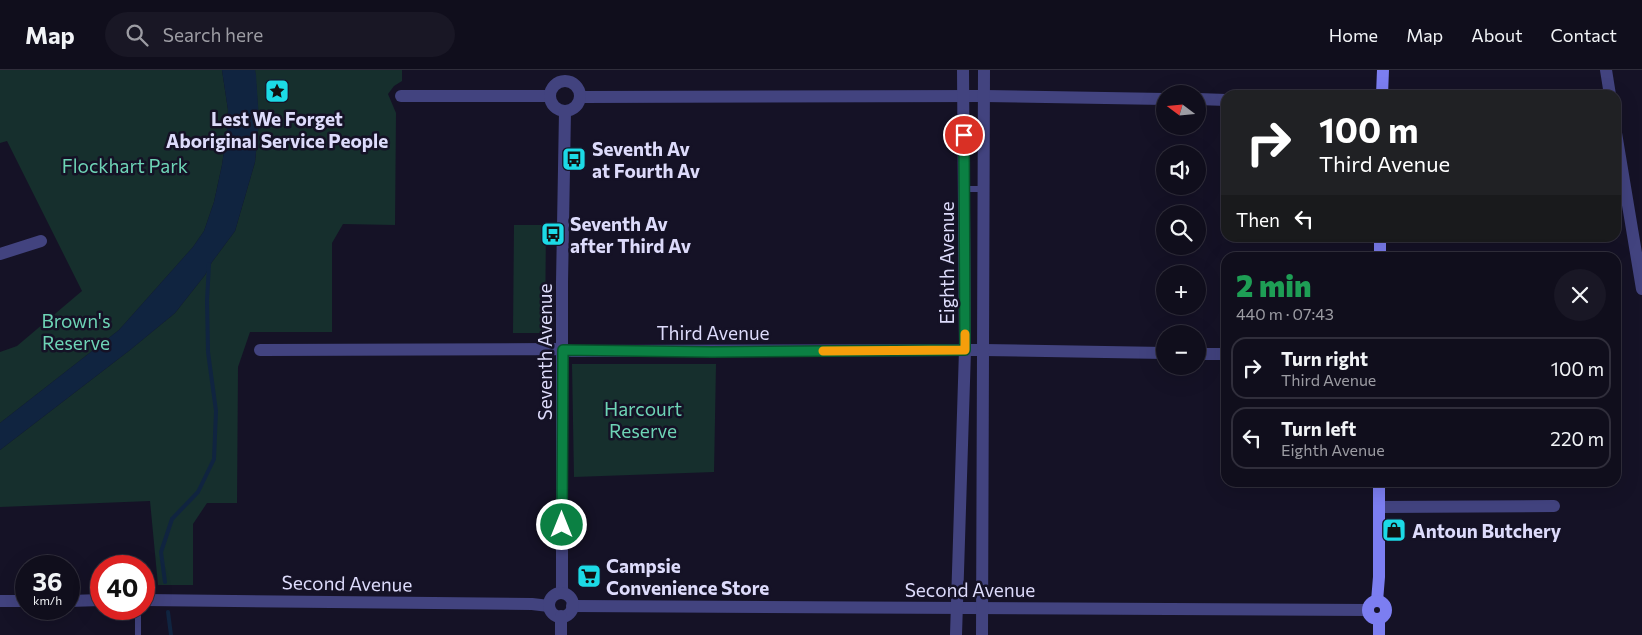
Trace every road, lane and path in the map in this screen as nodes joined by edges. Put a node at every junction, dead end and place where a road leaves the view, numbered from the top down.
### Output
1 (964, 70) edge
2 (984, 70) edge
3 (1382, 70) edge
4 (1606, 70) edge
5 (566, 75) edge
6 (1382, 90) edge
7 (1609, 90) edge
8 (401, 96) dead end
9 (550, 96) junction
10 (964, 96) junction
11 (984, 96) junction
12 (581, 97) junction
13 (1156, 99) edge
14 (1206, 99) edge
15 (1221, 100) edge
16 (565, 111) junction
17 (1621, 163) edge
18 (964, 189) junction
19 (984, 189) junction
20 (41, 241) dead end
21 (0, 254) edge
22 (965, 264) junction
23 (984, 265) junction
24 (1642, 289) edge
25 (260, 350) dead end
26 (563, 350) junction
27 (965, 350) junction
28 (983, 350) junction
29 (1156, 353) edge
30 (1206, 354) edge
31 (1221, 354) edge
32 (1379, 487) edge
33 (1554, 506) dead end
34 (1378, 507) junction
35 (562, 593) junction
36 (155, 600) edge
37 (0, 601) edge
38 (15, 601) edge
39 (1372, 605) junction
40 (549, 606) junction
41 (572, 606) junction
42 (957, 607) junction
43 (982, 608) junction
44 (560, 616) junction
45 (138, 620) edge
46 (138, 635) edge
47 (560, 635) edge
48 (956, 635) edge
49 (982, 635) edge
50 (1379, 635) edge

1 - 10 street, Eighth Avenue
2 - 11 street, Eighth Avenue
3 - 6 main road
4 - 7 street
5 - 9 street
5 - 12 street
8 - 9 street
9 - 16 street
10 - 11 street
10 - 12 street
10 - 18 street, Eighth Avenue
11 - 13 street
11 - 19 street, Eighth Avenue
12 - 16 street
14 - 15 street
16 - 26 street, Seventh Avenue
17 - 24 street
18 - 19 lane
18 - 22 street, Eighth Avenue
19 - 23 street, Eighth Avenue
20 - 21 street
22 - 23 lane
22 - 27 street, Eighth Avenue
23 - 28 street, Eighth Avenue
25 - 26 street, Third Avenue
26 - 27 street, Third Avenue
26 - 35 street, Seventh Avenue
27 - 28 street, Third Avenue
27 - 42 street, Eighth Avenue
28 - 29 street, Third Avenue
28 - 43 street, Eighth Avenue
30 - 31 street
32 - 34 main road
33 - 34 street
34 - 39 main road
35 - 40 street
35 - 41 street
36 - 40 street, Second Avenue
37 - 38 street
39 - 43 street, Second Avenue
39 - 50 main road
40 - 44 street
41 - 42 street, Second Avenue
41 - 44 street
42 - 43 street, Second Avenue
42 - 48 street, Eighth Avenue
43 - 49 street, Eighth Avenue
44 - 47 street
45 - 46 lane

